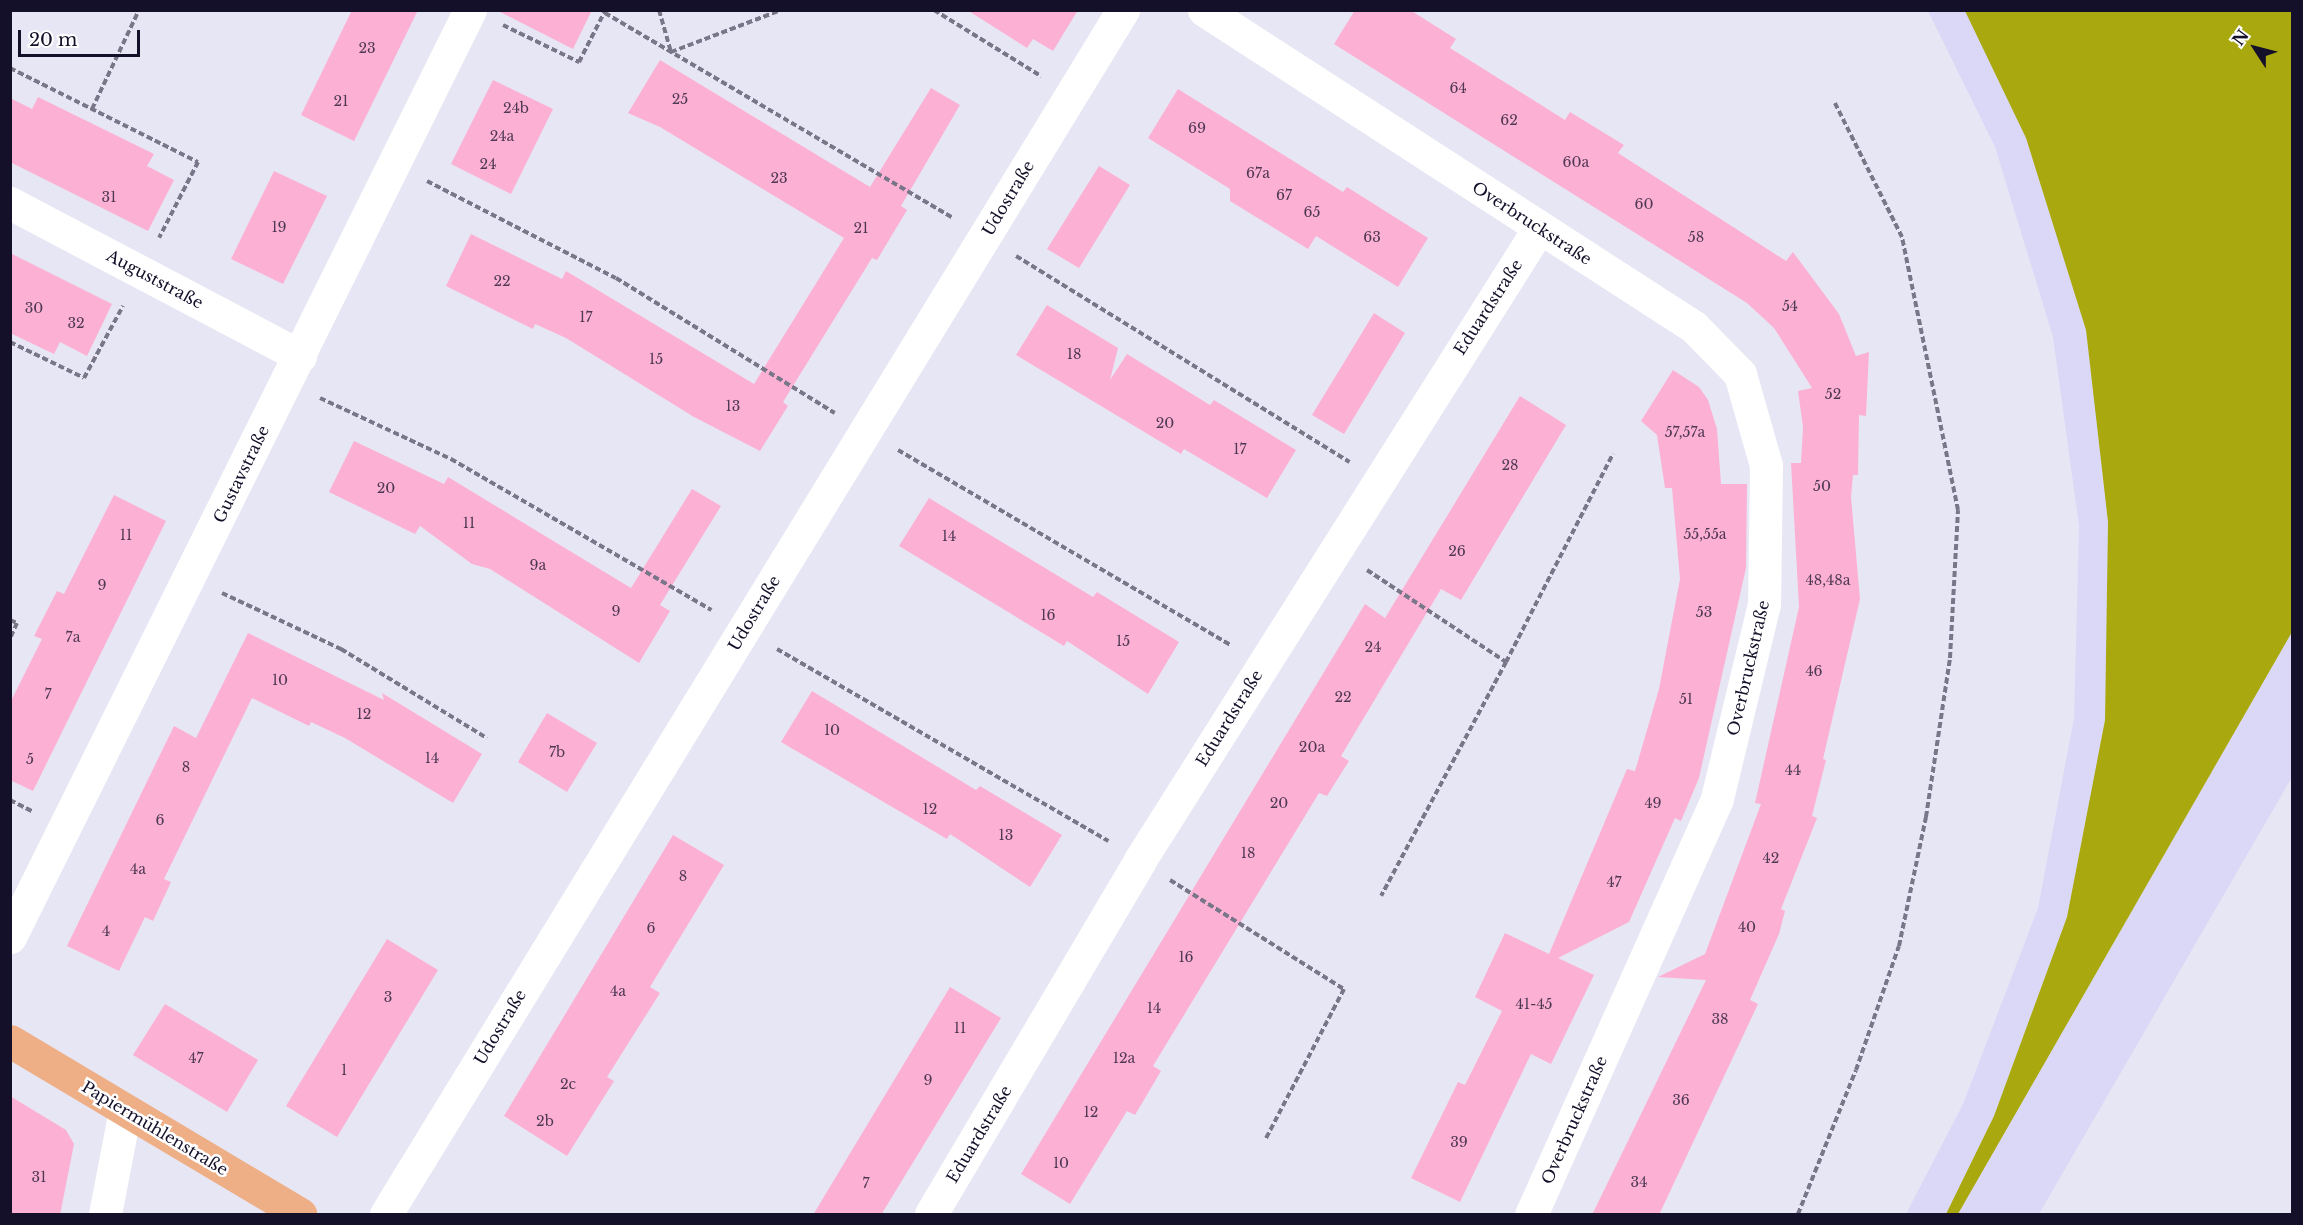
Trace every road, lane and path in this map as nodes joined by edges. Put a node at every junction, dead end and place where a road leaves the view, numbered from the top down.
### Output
1 (139, 10) edge
2 (606, 10) edge
3 (658, 10) edge
4 (781, 10) edge
5 (934, 10) edge
6 (1123, 10) edge
7 (1204, 10) edge
8 (483, 16) edge
9 (10, 68) edge
10 (1071, 94) junction
11 (1835, 103) dead end
12 (92, 109) junction
13 (10, 203) edge
14 (1539, 228) junction
15 (141, 272) junction
16 (10, 342) edge
17 (293, 369) junction
18 (1613, 454) dead end
19 (1334, 548) junction
20 (190, 578) junction
21 (10, 620) edge
22 (744, 630) junction
23 (10, 639) edge
24 (1506, 662) junction
25 (487, 738) dead end
26 (1140, 860) junction
27 (1381, 896) dead end
28 (10, 937) edge
29 (10, 1041) edge
30 (125, 1110) junction
31 (1265, 1140) dead end
32 (105, 1215) edge
33 (300, 1215) edge
34 (386, 1215) edge
35 (931, 1215) edge
36 (1531, 1215) edge
37 (1798, 1215) edge

1 - 12 path
2 - 8 path
3 - 4 path
5 - 10 path
6 - 10 street, Udostraße
7 - 14 street, Overbruckstraße
8 - 17 street, Gustavstraße
9 - 12 path
10 - 22 street, Udostraße
11 - 37 path
12 - 15 path
13 - 15 street, Auguststraße
14 - 19 street, Eduardstraße
14 - 36 street, Overbruckstraße
15 - 16 path
15 - 17 street, Auguststraße
17 - 20 street, Gustavstraße
17 - 22 path
18 - 24 path
19 - 24 path
19 - 26 street, Eduardstraße
20 - 25 path
20 - 28 street, Gustavstraße
21 - 23 path
22 - 26 path
22 - 34 street, Udostraße
24 - 27 path
26 - 31 path
26 - 35 street, Eduardstraße
29 - 30 main road, Papiermühlenstraße
30 - 32 street
30 - 33 main road, Papiermühlenstraße

